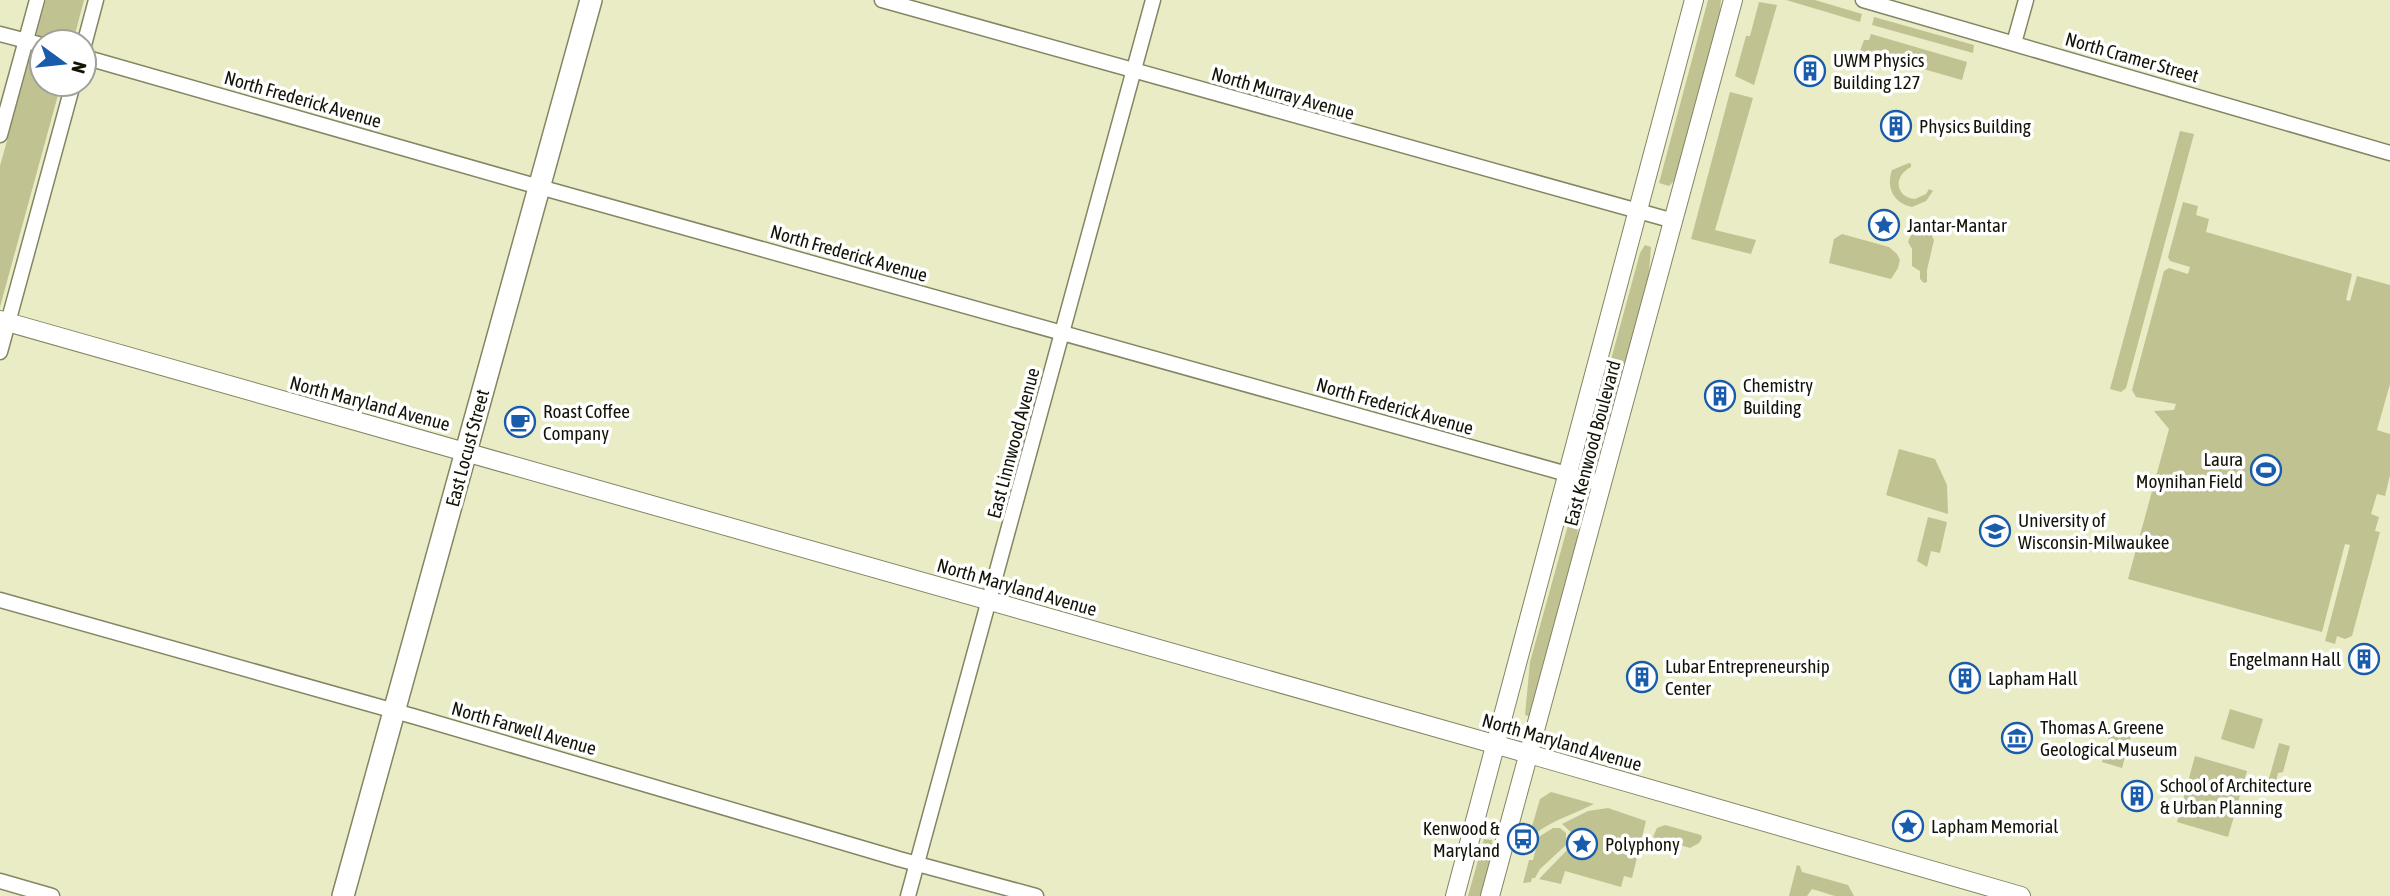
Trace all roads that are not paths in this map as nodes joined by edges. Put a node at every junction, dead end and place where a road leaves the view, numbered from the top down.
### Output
1 (37, 0) edge
2 (96, 0) edge
3 (591, 0) edge
4 (882, 0) edge
5 (1153, 0) edge
6 (1694, 0) edge
7 (1733, 0) edge
8 (1863, 0) edge
9 (2026, 0) edge
10 (89, 28) edge
11 (0, 34) edge
12 (26, 41) junction
13 (2014, 43) junction
14 (98, 61) edge
15 (1135, 71) junction
16 (69, 98) edge
17 (0, 135) edge
18 (2390, 153) edge
19 (539, 187) junction
20 (1637, 212) junction
21 (1674, 222) junction
22 (4, 321) edge
23 (1062, 332) junction
24 (0, 352) edge
25 (467, 452) junction
26 (1568, 474) junction
27 (1603, 484) junction
28 (0, 600) edge
29 (990, 601) junction
30 (395, 711) junction
31 (1494, 744) junction
32 (1529, 754) junction
33 (918, 863) junction
34 (0, 881) edge
35 (52, 896) edge
36 (343, 896) edge
37 (908, 896) edge
38 (1036, 896) edge
39 (1455, 896) edge
40 (1490, 896) edge
41 (2021, 896) edge

1 - 12 street
2 - 10 street
3 - 19 main road, East Locust Street
4 - 15 street, North Murray Avenue
5 - 15 street, East Linnwood Avenue
6 - 20 street, East Kenwood Boulevard
7 - 21 street, East Kenwood Boulevard
8 - 13 street, North Cramer Street
9 - 13 street
11 - 12 street
12 - 17 street
13 - 18 street, North Cramer Street
14 - 19 street, North Frederick Avenue
15 - 20 street, North Murray Avenue
15 - 23 street, East Linnwood Avenue
16 - 22 street
19 - 23 street, North Frederick Avenue
19 - 25 main road, East Locust Street
20 - 21 street, North Murray Avenue
20 - 26 street, East Kenwood Boulevard
21 - 27 street, East Kenwood Boulevard
22 - 24 street
22 - 25 street, North Maryland Avenue
23 - 26 street, North Frederick Avenue
23 - 29 street, East Linnwood Avenue
25 - 29 street, North Maryland Avenue
25 - 30 main road, East Locust Street
26 - 27 street, North Frederick Avenue
26 - 31 street, East Kenwood Boulevard
27 - 32 street, East Kenwood Boulevard
28 - 30 street, North Farwell Avenue
29 - 31 street, North Maryland Avenue
29 - 33 street, East Linnwood Avenue
30 - 33 street, North Farwell Avenue
30 - 36 main road, East Locust Street
31 - 32 street, North Maryland Avenue
31 - 39 street, East Kenwood Boulevard
32 - 40 street, East Kenwood Boulevard
32 - 41 street, North Maryland Avenue
33 - 37 street, East Linnwood Avenue
33 - 38 street, North Farwell Avenue
34 - 35 street

